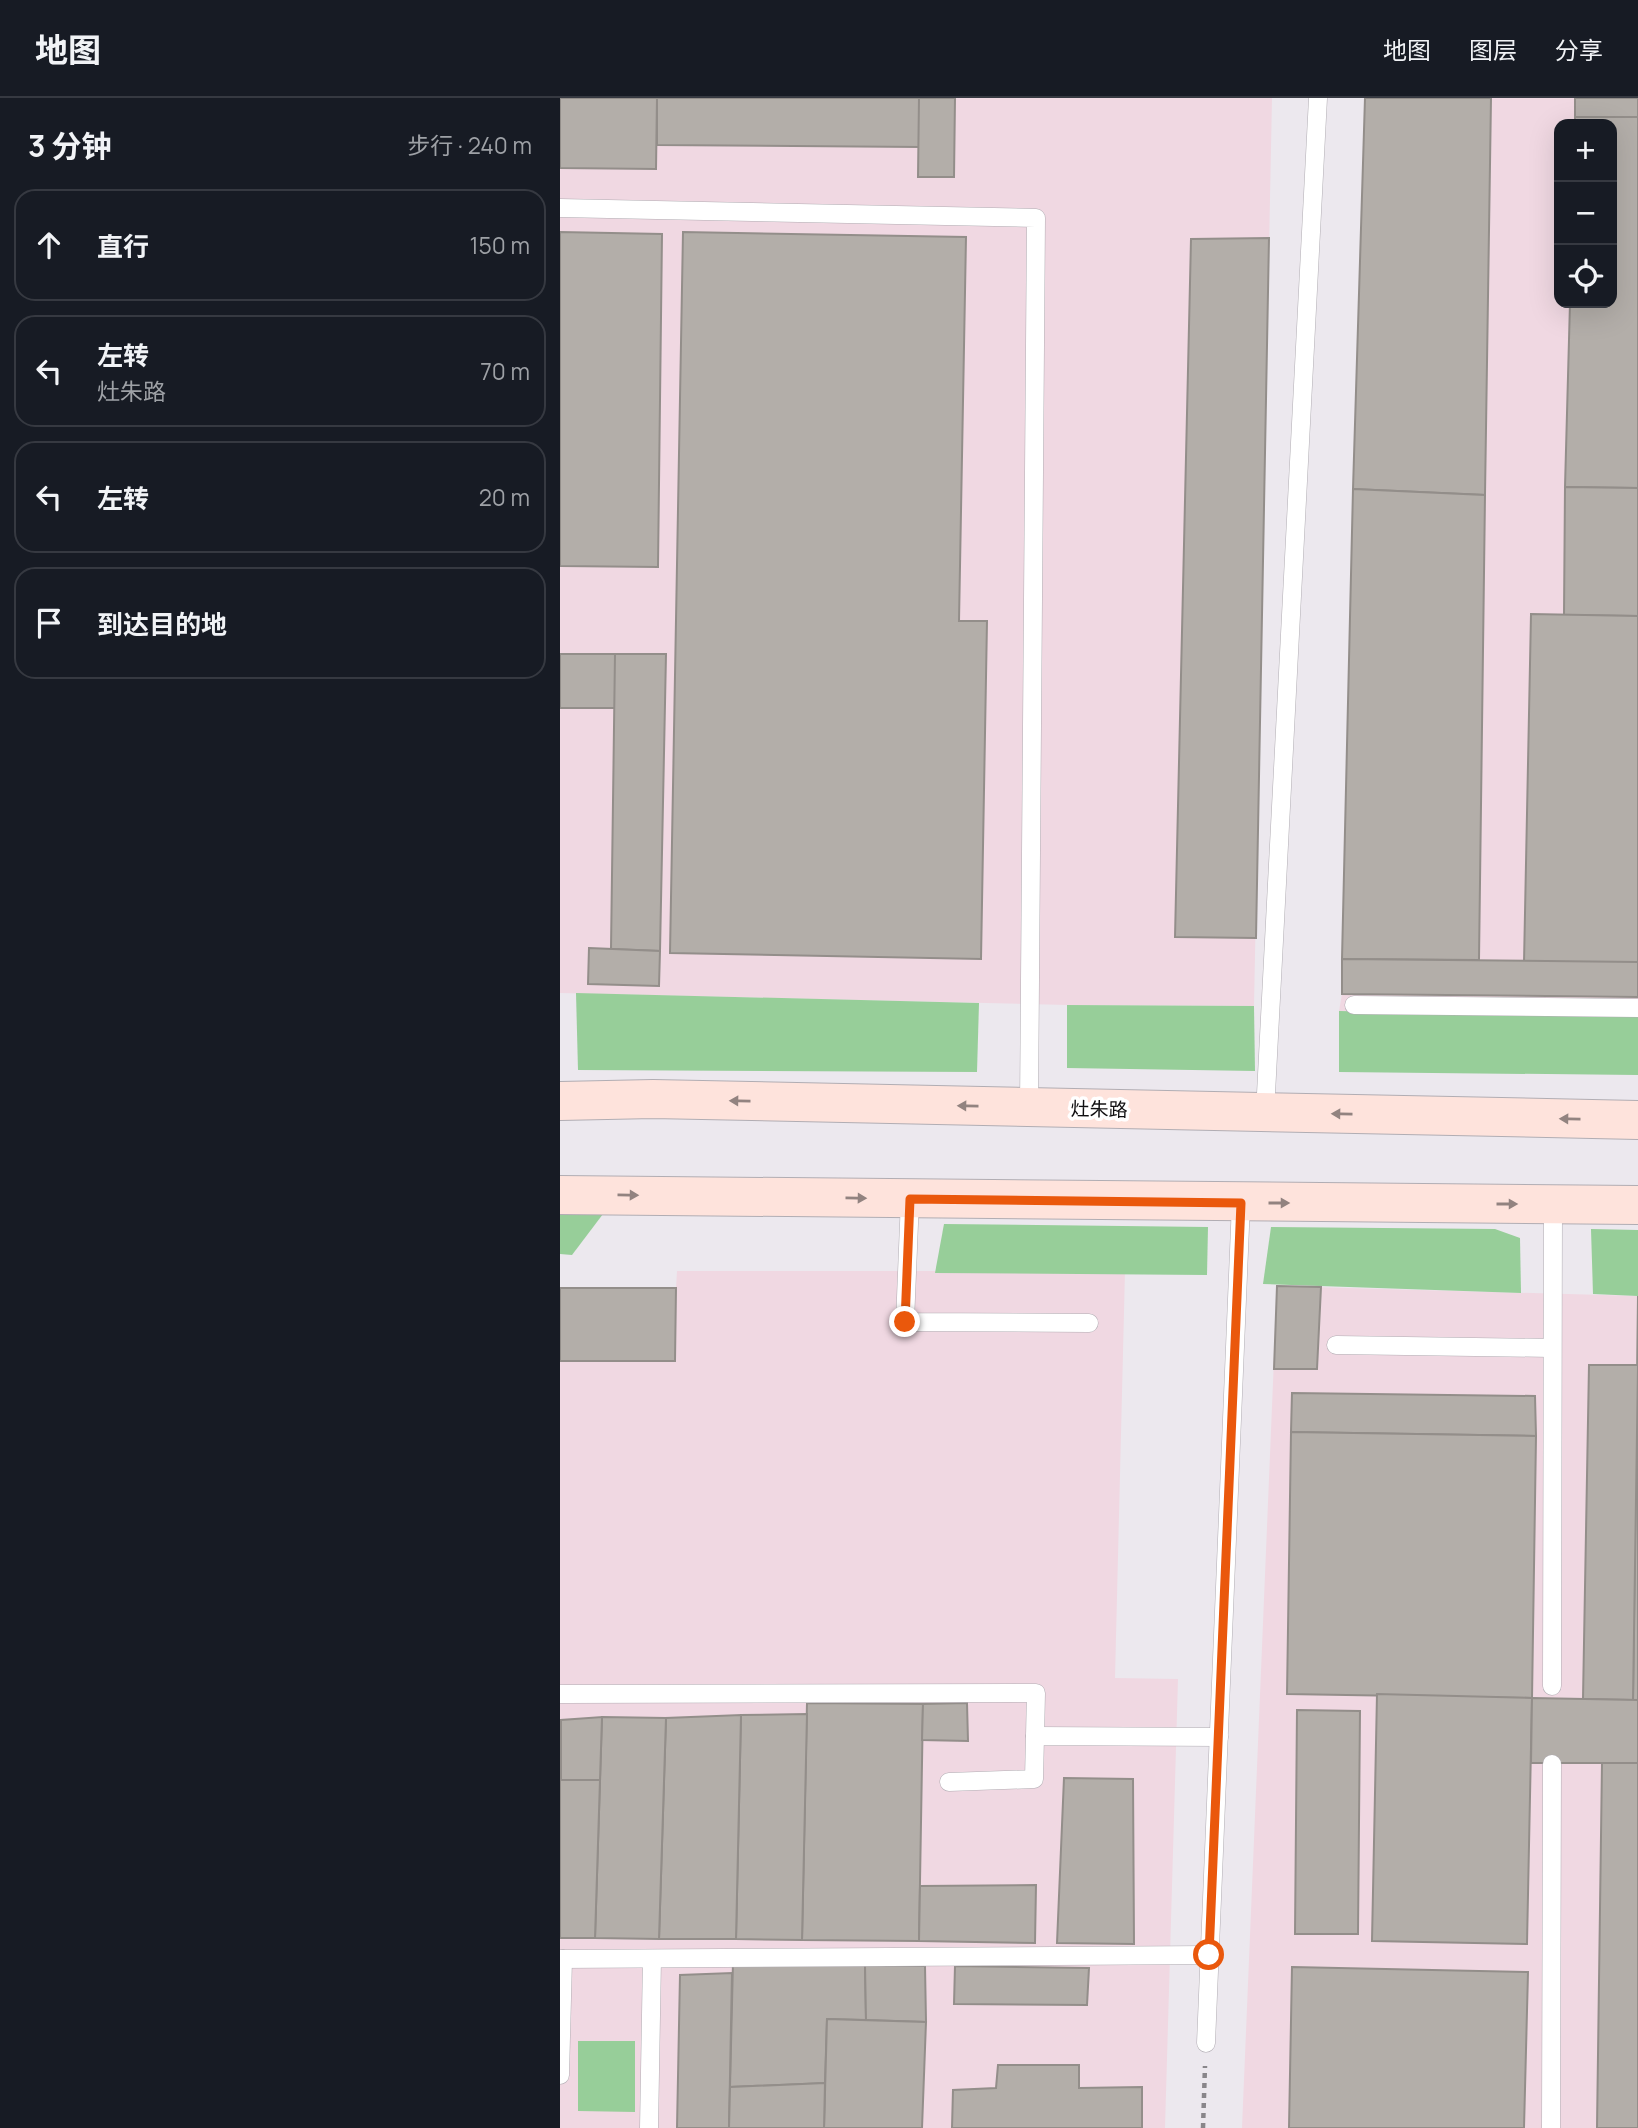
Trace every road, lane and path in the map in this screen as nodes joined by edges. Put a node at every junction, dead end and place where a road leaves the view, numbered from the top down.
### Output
1 (1318, 98) edge
2 (560, 208) edge
3 (1354, 1004) dead end
4 (1638, 1008) edge
5 (560, 1101) edge
6 (1029, 1107) junction
7 (1265, 1113) junction
8 (1638, 1120) edge
9 (560, 1195) edge
10 (910, 1199) junction
11 (1241, 1203) junction
12 (1553, 1205) junction
13 (1638, 1205) edge
14 (1089, 1323) dead end
15 (1336, 1345) dead end
16 (1552, 1348) junction
17 (1552, 1686) dead end
18 (560, 1694) edge
19 (1035, 1736) junction
20 (1219, 1737) junction
21 (1552, 1764) dead end
22 (949, 1782) dead end
23 (1209, 1955) junction
24 (562, 1959) edge
25 (652, 1959) junction
26 (1206, 2042) joint
27 (560, 2076) edge
28 (649, 2128) edge
29 (1203, 2128) edge
30 (1551, 2128) edge

1 - 7 lane
2 - 6 lane
3 - 4 lane
6 -> 5 main road, 灶朱路
6 - 7 main road, 灶朱路
8 -> 7 main road, 灶朱路
9 -> 10 main road
10 - 11 main road
10 - 14 lane
11 -> 12 main road
11 - 20 lane
12 - 13 main road
12 - 16 lane
15 - 16 lane
16 - 17 lane
18 - 19 lane
19 - 20 lane
19 - 22 lane
20 - 23 lane
21 - 30 lane
23 - 25 lane
23 - 26 lane
24 - 25 lane
24 - 27 lane
25 - 28 lane
26 - 29 path

